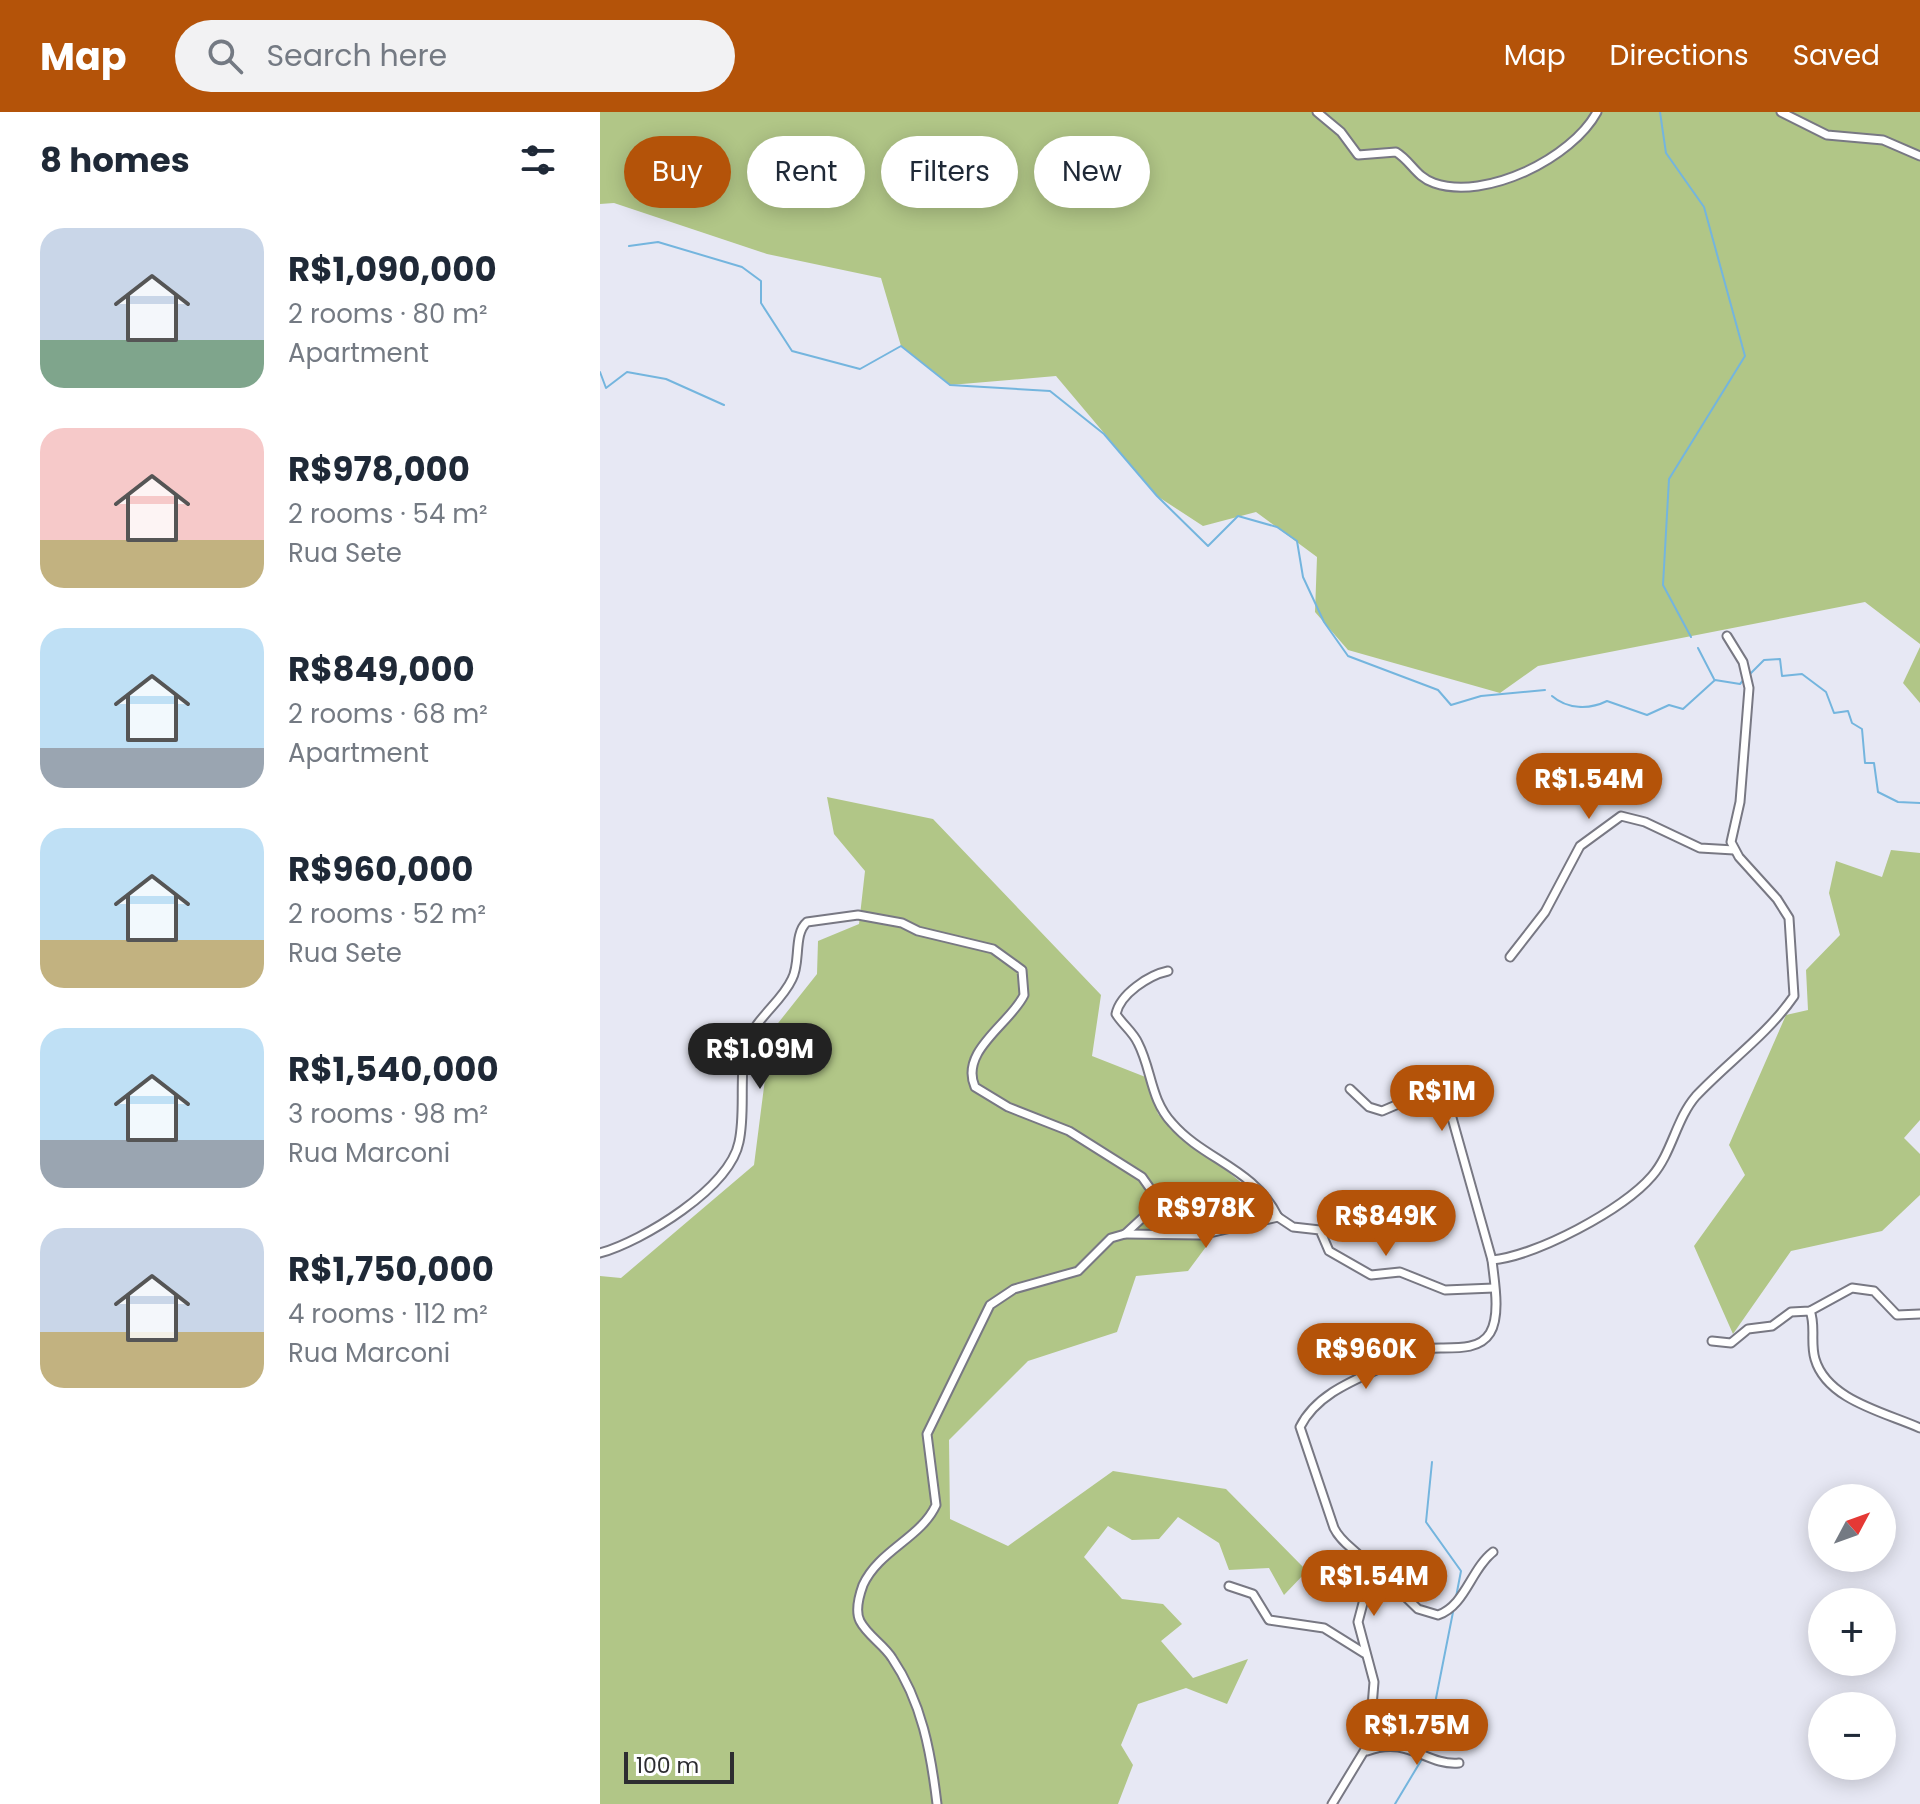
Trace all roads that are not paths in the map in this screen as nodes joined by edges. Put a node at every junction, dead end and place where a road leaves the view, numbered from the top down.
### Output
1 (1317, 112) edge
2 (1597, 112) edge
3 (1781, 112) edge
4 (1920, 156) edge
5 (1727, 636) dead end
6 (1734, 850) junction
7 (1510, 957) dead end
8 (1168, 971) dead end
9 (1350, 1089) dead end
10 (1278, 1217) junction
11 (1125, 1234) junction
12 (600, 1253) edge
13 (1492, 1260) junction
14 (1494, 1288) junction
15 (1810, 1311) junction
16 (1920, 1314) edge
17 (1712, 1341) dead end
18 (1920, 1428) edge
19 (1493, 1552) dead end
20 (1373, 1580) junction
21 (1229, 1586) dead end
22 (1365, 1654) junction
23 (1367, 1751) junction
24 (1459, 1763) dead end
25 (937, 1804) edge
26 (1332, 1804) edge

1 - 2 street
3 - 4 street
5 - 6 street
6 - 7 street
6 - 13 street
8 - 10 street
9 - 13 street
10 - 11 street
10 - 14 street
11 - 12 street
11 - 25 street
13 - 14 street
14 - 20 street
15 - 16 street
15 - 17 street
15 - 18 street
19 - 20 street
20 - 22 street
21 - 22 street
22 - 23 street
23 - 24 street
23 - 26 street

